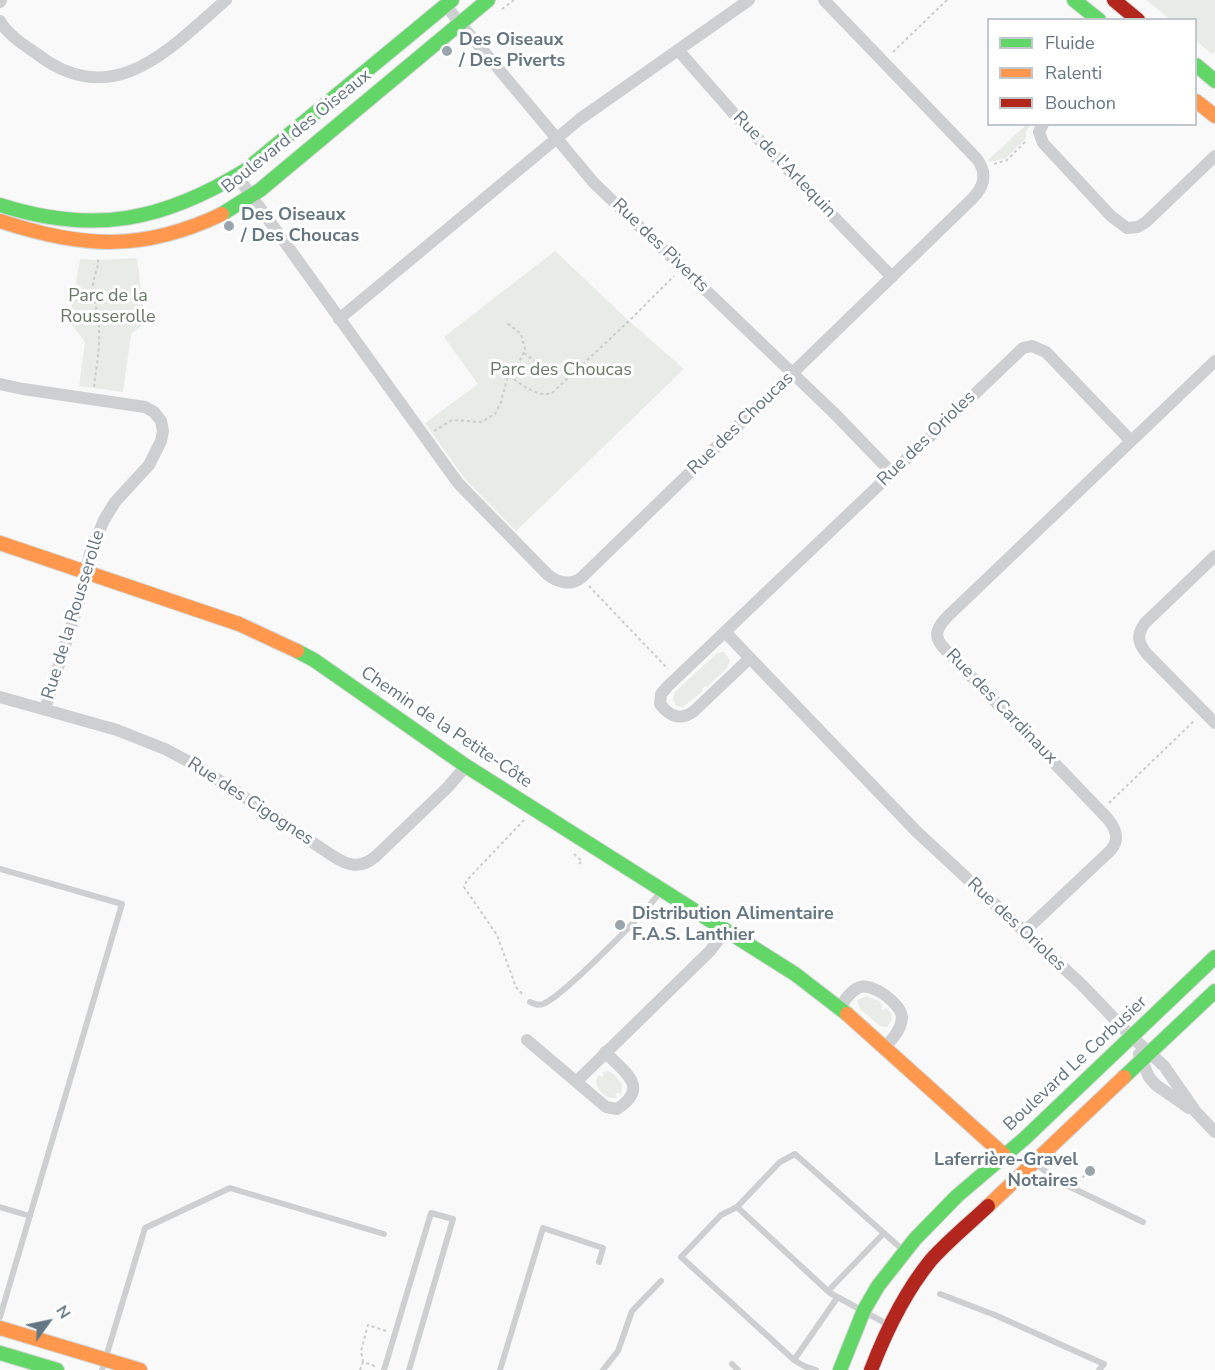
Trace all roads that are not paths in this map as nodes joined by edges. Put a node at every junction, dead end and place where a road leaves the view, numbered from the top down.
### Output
1 (226, 0) edge
2 (488, 0) edge
3 (749, 0) edge
4 (824, 0) edge
5 (1074, 0) edge
6 (1114, 0) edge
7 (448, 3) edge
8 (1096, 18) edge
9 (1136, 18) edge
10 (0, 21) edge
11 (459, 23) junction
12 (678, 50) junction
13 (1197, 66) edge
14 (1212, 75) edge
15 (1197, 102) edge
16 (1215, 116) edge
17 (1041, 126) edge
18 (556, 139) junction
19 (1215, 156) edge
20 (237, 176) junction
21 (250, 196) junction
22 (0, 205) edge
23 (0, 221) edge
24 (892, 277) junction
25 (339, 319) junction
26 (1215, 361) edge
27 (792, 374) junction
28 (0, 384) edge
29 (1131, 441) junction
30 (892, 473) junction
31 (0, 543) edge
32 (1215, 556) edge
33 (86, 572) junction
34 (725, 632) junction
35 (750, 658) junction
36 (0, 697) edge
37 (45, 709) junction
38 (1215, 723) edge
39 (466, 766) junction
40 (0, 869) edge
41 (662, 890) junction
42 (726, 930) junction
43 (1024, 932) junction
44 (1215, 957) edge
45 (1215, 991) edge
46 (538, 997) dead end
47 (530, 1002) road end
48 (540, 1005) junction
49 (840, 1007) junction
50 (1132, 1037) junction
51 (527, 1040) dead end
52 (886, 1046) junction
53 (605, 1052) junction
54 (1145, 1056) junction
55 (577, 1081) junction
56 (1196, 1112) junction
57 (1215, 1132) edge
58 (1004, 1155) junction
59 (1034, 1162) junction
60 (0, 1207) edge
61 (737, 1207) junction
62 (30, 1216) junction
63 (1143, 1222) dead end
64 (384, 1233) dead end
65 (884, 1233) junction
66 (904, 1251) junction
67 (598, 1262) dead end
68 (660, 1281) dead end
69 (0, 1291) edge
70 (828, 1291) junction
71 (7, 1293) junction
72 (940, 1294) dead end
73 (837, 1298) junction
74 (863, 1311) junction
75 (0, 1317) edge
76 (889, 1325) junction
77 (0, 1328) edge
78 (0, 1353) edge
79 (794, 1360) junction
80 (732, 1364) dead end
81 (103, 1365) edge
82 (33, 1366) edge
83 (381, 1368) edge
84 (57, 1370) edge
85 (140, 1370) edge
86 (409, 1370) edge
87 (500, 1370) edge
88 (603, 1370) edge
89 (738, 1370) edge
90 (816, 1370) edge
91 (840, 1370) edge
92 (871, 1370) edge
93 (1100, 1370) edge

1 - 10 street
2 - 11 street, Boulevard des Oiseaux
3 - 12 street
4 - 24 street, Rue des Choucas
5 - 8 street
6 - 9 street
7 - 11 street, Rue des Piverts
7 - 20 street, Boulevard des Oiseaux
11 - 18 street, Rue des Piverts
11 - 21 street, Boulevard des Oiseaux
12 - 18 street
12 - 24 street, Rue de l'Arlequin
13 - 14 street
15 - 16 street
17 - 19 street
18 - 25 street
18 - 27 street, Rue des Piverts
20 - 21 street, Rue des Choucas
20 - 22 street, Boulevard des Oiseaux
21 - 23 street, Boulevard des Oiseaux
21 - 25 street, Rue des Choucas
24 - 27 street, Rue des Choucas
25 - 27 street, Rue des Choucas
26 - 29 street, Rue des Cardinaux
27 - 30 street, Rue des Piverts
28 - 33 street, Rue de la Rousserolle
29 - 30 street, Rue des Orioles
29 - 43 street, Rue des Cardinaux
30 - 34 street, Rue des Orioles
31 - 33 street, Chemin de la Petite-Côte
32 - 38 street
33 - 37 street, Rue de la Rousserolle
33 - 39 street, Chemin de la Petite-Côte
34 - 35 street, Rue des Orioles
34 - 35 street, Rue des Orioles
35 - 43 street, Rue des Orioles
36 - 37 street, Rue des Cigognes
37 - 39 street, Rue des Cigognes
39 - 41 street, Chemin de la Petite-Côte
40 - 62 lane
41 - 42 street, Chemin de la Petite-Côte
41 - 48 lane
42 - 49 street, Chemin de la Petite-Côte
42 - 53 street
43 - 50 street, Rue des Orioles
44 - 50 street, Boulevard Le Corbusier
45 - 54 street
46 - 48 lane
47 - 48 lane
49 - 52 street, Chemin de la Petite-Côte
49 - 52 street
50 - 54 street, Rue des Orioles
50 - 58 street, Boulevard Le Corbusier
51 - 55 street
52 - 58 street, Chemin de la Petite-Côte
53 - 55 street
53 - 55 street
54 - 56 street, Rue des Orioles
54 - 56 street, Rue des Orioles
54 - 59 street
56 - 57 street, Rue des Orioles
58 - 66 street, Boulevard Le Corbusier
59 - 63 lane
59 - 76 street
60 - 62 lane
61 - 65 lane
61 - 70 lane
61 - 79 lane
62 - 71 lane
64 - 81 lane
65 - 66 lane
65 - 70 lane
66 - 74 street, Boulevard Le Corbusier
67 - 87 lane
68 - 88 lane
69 - 71 lane
70 - 73 lane
71 - 75 lane
72 - 93 lane
73 - 74 lane
73 - 79 lane
74 - 76 lane
74 - 91 street, Boulevard Le Corbusier
76 - 92 street
77 - 81 street
78 - 82 street
79 - 90 lane
80 - 89 lane
81 - 85 street
82 - 84 street
83 - 86 lane

